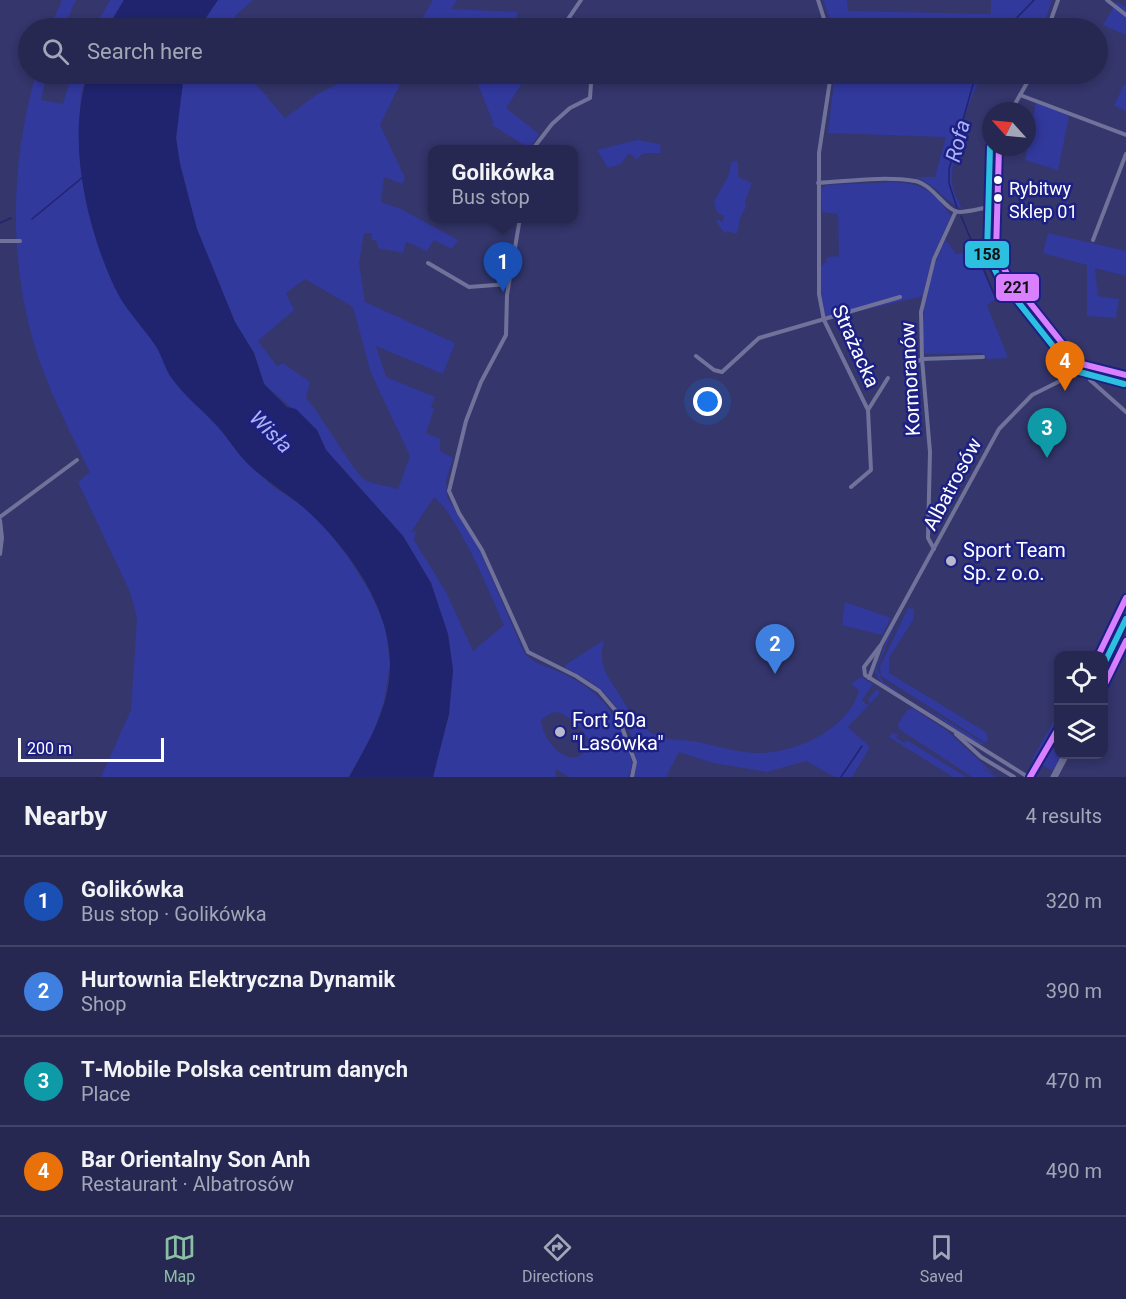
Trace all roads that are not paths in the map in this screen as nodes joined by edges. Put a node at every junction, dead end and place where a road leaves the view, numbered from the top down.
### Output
1 (581, 0) edge
2 (818, 0) edge
3 (1058, 0) edge
4 (1107, 0) edge
5 (1126, 15) edge
6 (569, 18) edge
7 (824, 18) edge
8 (1052, 18) edge
9 (590, 84) edge
10 (829, 84) edge
11 (1026, 84) edge
12 (1020, 95) junction
13 (1016, 102) edge
14 (1126, 135) edge
15 (536, 145) edge
16 (1126, 153) edge
17 (999, 156) edge
18 (818, 183) junction
19 (996, 206) junction
20 (956, 211) junction
21 (519, 223) edge
22 (1093, 240) dead end
23 (0, 241) edge
24 (20, 241) dead end
25 (428, 263) dead end
26 (508, 285) junction
27 (900, 297) dead end
28 (824, 320) junction
29 (696, 356) dead end
30 (983, 357) dead end
31 (920, 360) junction
32 (1080, 364) junction
33 (1093, 368) junction
34 (1125, 374) edge
35 (888, 378) dead end
36 (868, 410) junction
37 (1126, 412) edge
38 (77, 460) dead end
39 (851, 487) dead end
40 (0, 519) edge
41 (934, 549) junction
42 (0, 554) edge
43 (1126, 598) edge
44 (1126, 641) edge
45 (881, 645) junction
46 (1100, 651) edge
47 (1112, 669) junction
48 (1108, 673) edge
49 (867, 676) junction
50 (1108, 678) edge
51 (956, 733) junction
52 (1054, 737) edge
53 (1063, 759) edge
54 (632, 777) edge
55 (1014, 777) edge
56 (1029, 777) edge
57 (1054, 777) edge

1 - 6 street
2 - 7 street
3 - 8 street
4 - 5 street
9 - 15 street
10 - 18 street, Strażacka
11 - 12 street
12 - 13 street
12 - 14 street
16 - 22 street
17 - 19 street
18 - 20 street
18 - 28 street, Strażacka
19 - 20 street
19 - 32 street
20 - 31 street, Kormoranów
21 - 26 street
23 - 24 street
25 - 26 street
26 - 54 street
27 - 28 street
28 - 29 street
28 - 36 street, Strażacka
30 - 31 street
31 - 41 street, Kormoranów
32 - 33 street
32 - 41 street, Albatrosów
33 - 34 street
33 - 37 street
35 - 36 street, Strażacka
36 - 39 street
38 - 40 street
40 - 42 street
41 - 45 street, Albatrosów
43 - 46 main road
44 - 47 main road
45 - 49 street, Albatrosów
45 - 49 street, Albatrosów
47 - 48 main road
47 - 50 main road
49 - 51 street
51 - 55 street
51 - 56 street
52 - 56 main road
53 - 57 main road

